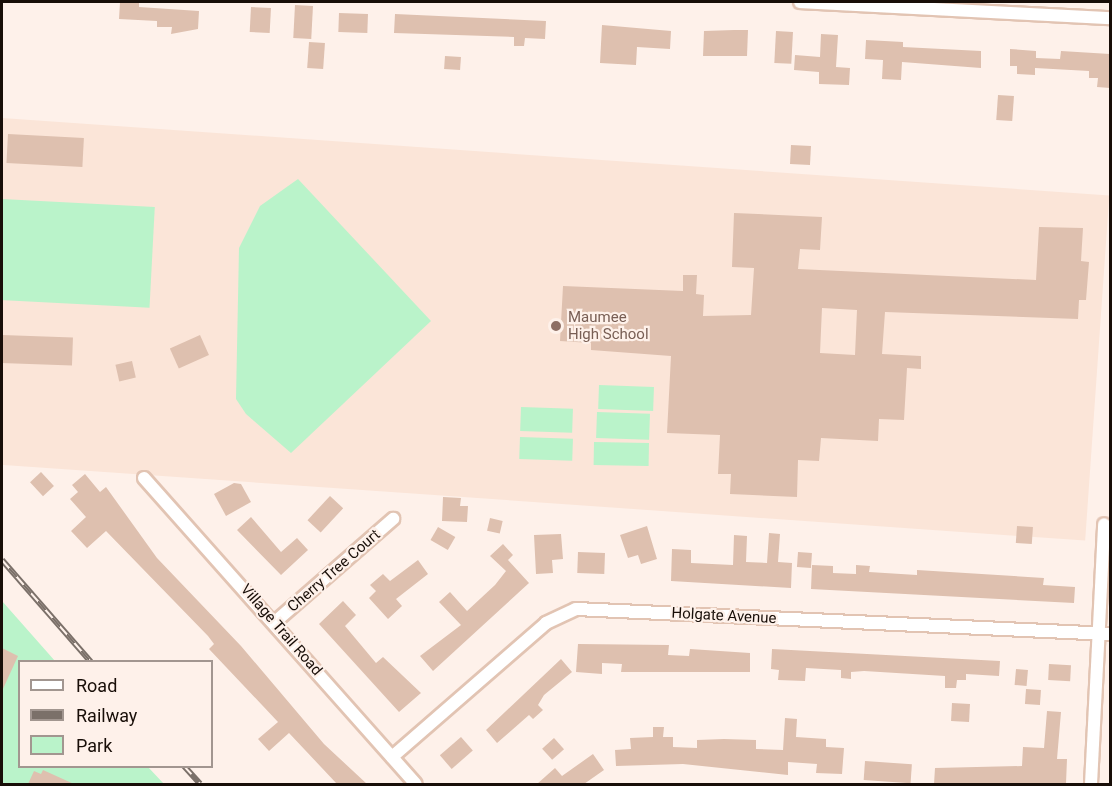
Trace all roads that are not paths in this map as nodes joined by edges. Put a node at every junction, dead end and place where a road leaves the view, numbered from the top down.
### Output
1 (800, 2) edge
2 (1110, 18) edge
3 (144, 478) dead end
4 (393, 519) dead end
5 (1104, 524) dead end
6 (275, 622) junction
7 (1105, 634) edge
8 (392, 757) junction
9 (416, 784) edge
10 (1091, 784) edge

1 - 2 street
3 - 6 street, Village Trail Road
4 - 6 street, Cherry Tree Court
5 - 7 street
6 - 8 street, Village Trail Road
7 - 8 street, Holgate Avenue
7 - 10 street
8 - 9 street, Village Trail Road

